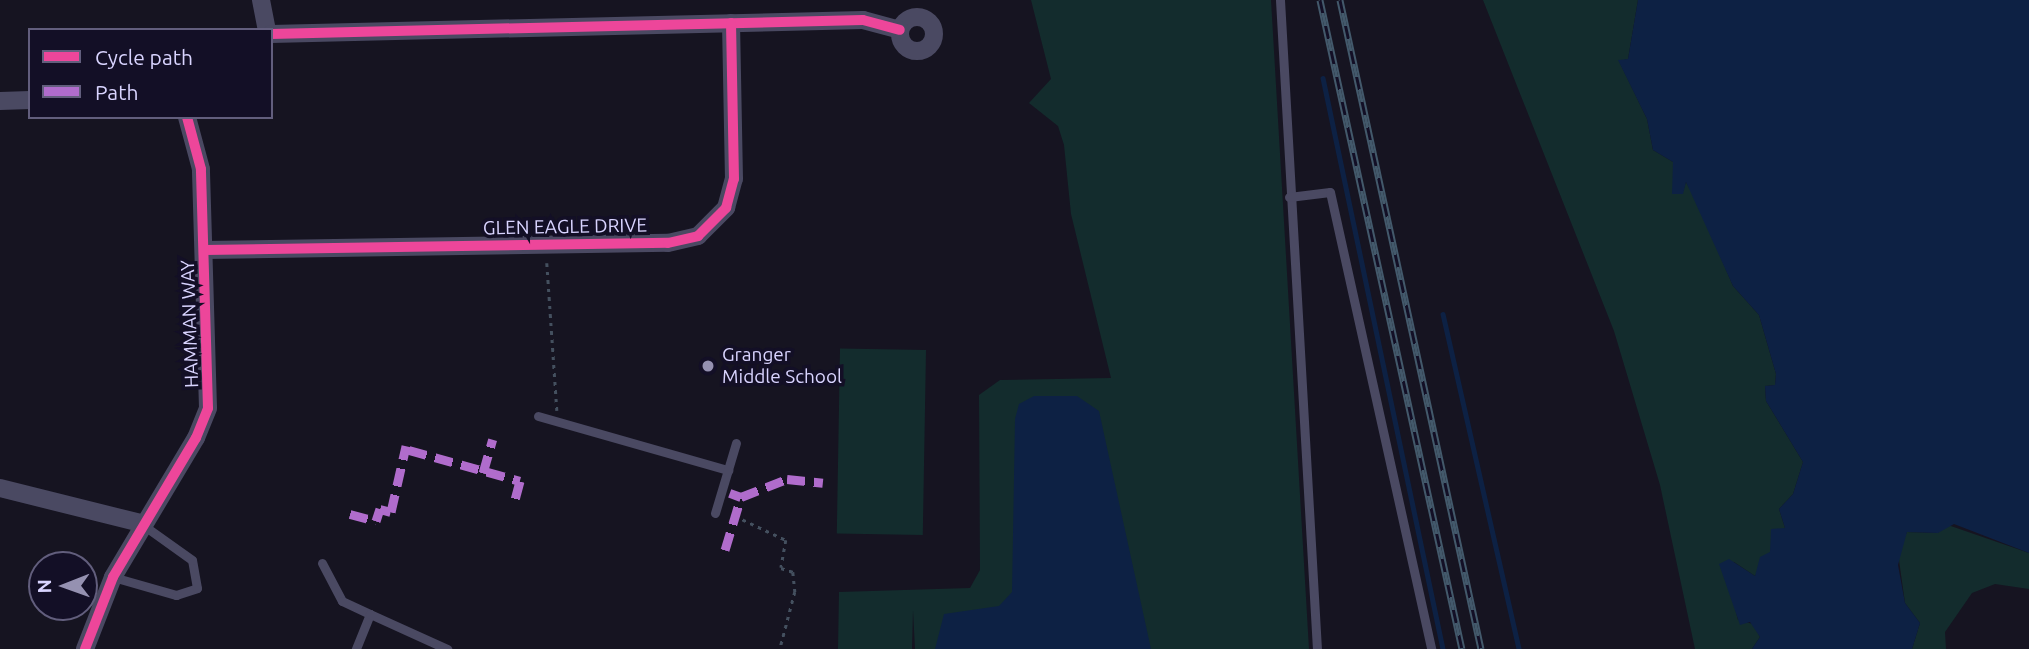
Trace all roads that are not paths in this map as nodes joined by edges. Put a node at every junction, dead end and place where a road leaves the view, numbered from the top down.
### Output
1 (261, 0) edge
2 (1280, 0) edge
3 (731, 23) junction
4 (267, 28) edge
5 (900, 30) dead end
6 (273, 34) edge
7 (28, 100) edge
8 (0, 101) edge
9 (188, 119) edge
10 (1289, 197) junction
11 (205, 250) junction
12 (538, 416) dead end
13 (736, 443) dead end
14 (727, 470) junction
15 (0, 488) edge
16 (715, 513) dead end
17 (141, 523) junction
18 (322, 563) dead end
19 (113, 577) junction
20 (370, 614) junction
21 (91, 628) junction
22 (85, 649) edge
23 (98, 649) edge
24 (356, 649) edge
25 (447, 649) edge
26 (1317, 649) edge
27 (1431, 649) edge

1 - 4 street
2 - 10 lane
3 - 5 street
3 - 6 street
3 - 11 street, GLEN EAGLE DRIVE
7 - 8 street
9 - 11 street, HAMMAN WAY
10 - 26 lane
10 - 27 lane
11 - 17 street, HAMMAN WAY
12 - 14 lane
13 - 14 lane
14 - 16 lane
15 - 17 street
17 - 19 street, HAMMAN WAY
17 - 19 lane
18 - 20 lane
19 - 21 street, HAMMAN WAY
20 - 24 lane
20 - 25 lane
21 - 22 street, HAMMAN WAY
21 - 23 street

